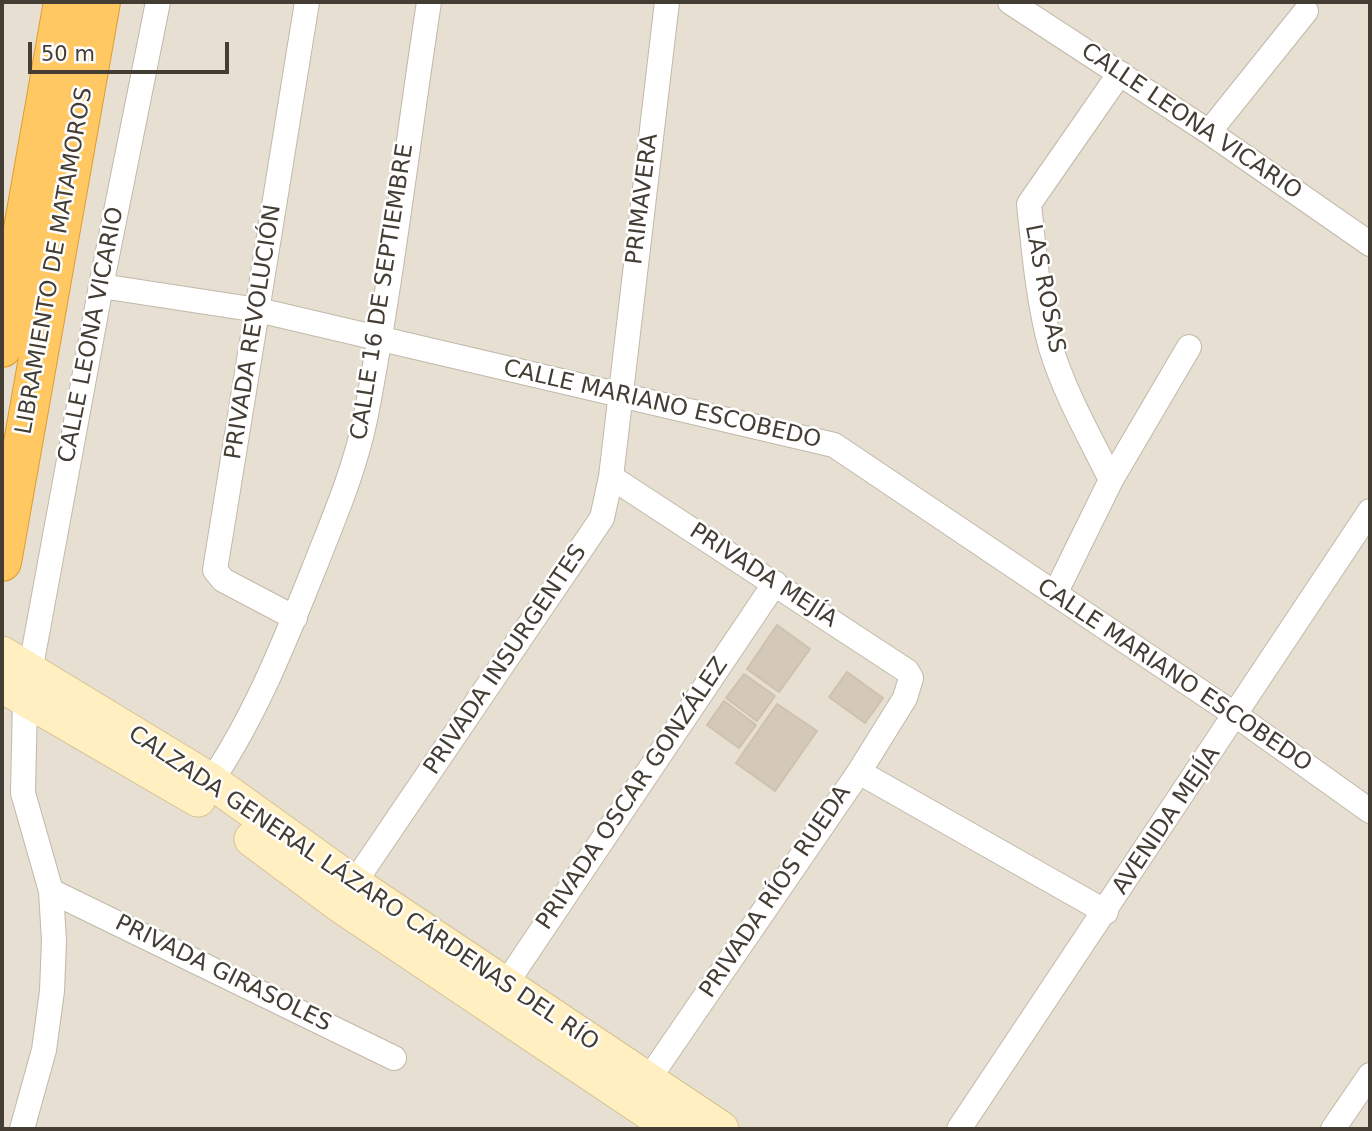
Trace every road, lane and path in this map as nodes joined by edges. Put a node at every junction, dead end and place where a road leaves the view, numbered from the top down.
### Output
1 (63, 2) edge
2 (101, 2) edge
3 (159, 2) edge
4 (307, 2) edge
5 (429, 2) edge
6 (667, 2) edge
7 (1010, 2) edge
8 (1306, 11) dead end
9 (1120, 73) junction
10 (1209, 132) junction
11 (1370, 244) edge
12 (101, 286) junction
13 (258, 310) junction
14 (378, 338) junction
15 (2, 348) edge
16 (1189, 348) dead end
17 (618, 396) junction
18 (611, 477) junction
19 (1111, 480) junction
20 (1370, 511) edge
21 (2, 562) edge
22 (775, 583) junction
23 (1055, 594) junction
24 (295, 618) junction
25 (14, 677) edge
26 (911, 678) joint
27 (1237, 716) junction
28 (859, 772) junction
29 (205, 790) junction
30 (1370, 811) edge
31 (51, 891) junction
32 (346, 894) junction
33 (1106, 912) junction
34 (498, 995) junction
35 (394, 1058) dead end
36 (1370, 1075) edge
37 (640, 1092) junction
38 (22, 1129) edge
39 (674, 1129) edge
40 (721, 1129) edge
41 (959, 1129) edge
42 (1333, 1129) edge

1 - 15 highway
2 - 21 highway, LIBRAMIENTO DE MATAMOROS
3 - 12 street, CALLE LEONA VICARIO
4 - 13 street, PRIVADA REVOLUCIÓN
5 - 14 street, CALLE 16 DE SEPTIEMBRE
6 - 17 street, PRIMAVERA
7 - 9 street, CALLE LEONA VICARIO
8 - 10 street
9 - 10 street, CALLE LEONA VICARIO
9 - 19 street, LAS ROSAS
10 - 11 street, CALLE LEONA VICARIO
12 - 13 street, CALLE MARIANO ESCOBEDO
12 - 25 street, CALLE LEONA VICARIO
13 - 14 street, CALLE MARIANO ESCOBEDO
13 - 24 street, PRIVADA REVOLUCIÓN
14 - 17 street, CALLE MARIANO ESCOBEDO
14 - 24 street, CALLE 16 DE SEPTIEMBRE
16 - 19 street
17 - 18 street, PRIVADA INSURGENTES
17 - 23 street, CALLE MARIANO ESCOBEDO
18 - 22 street, PRIVADA MEJÍA
18 - 32 street, PRIVADA INSURGENTES
19 - 23 street
20 - 27 street, AVENIDA MEJÍA
22 - 26 street, PRIVADA MEJÍA
22 - 34 street, PRIVADA OSCAR GONZÁLEZ
23 - 27 street, CALLE MARIANO ESCOBEDO
24 - 29 street, CALLE 16 DE SEPTIEMBRE
25 - 29 street, CALZADA GENERAL LÁZARO CÁRDENAS DEL RÍO
25 - 31 street, CALLE LEONA VICARIO
26 - 28 street, PRIVADA RÍOS RUEDA
27 - 30 street, CALLE MARIANO ESCOBEDO
27 - 33 street, AVENIDA MEJÍA
28 - 33 street
28 - 37 street, PRIVADA RÍOS RUEDA
29 - 32 street, CALZADA GENERAL LÁZARO CÁRDENAS DEL RÍO
31 - 35 street, PRIVADA GIRASOLES
31 - 38 street, CALLE LEONA VICARIO
32 - 34 street, CALZADA GENERAL LÁZARO CÁRDENAS DEL RÍO
33 - 41 street, AVENIDA MEJÍA
34 - 37 street, CALZADA GENERAL LÁZARO CÁRDENAS DEL RÍO
36 - 42 street
37 - 39 street, CALZADA GENERAL LÁZARO CÁRDENAS DEL RÍO
37 - 40 street, CALZADA GENERAL LÁZARO CÁRDENAS DEL RÍO

